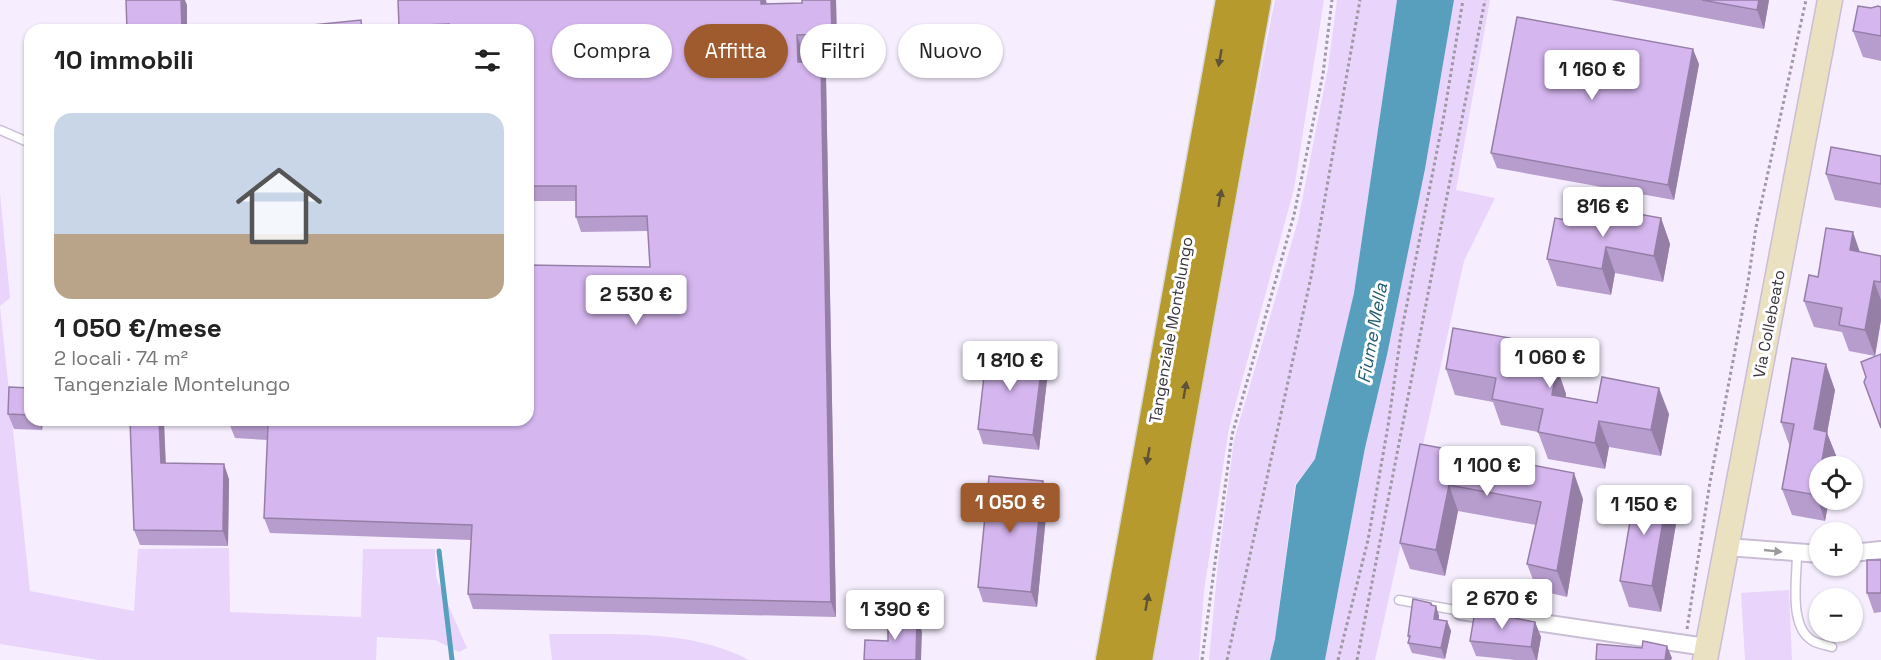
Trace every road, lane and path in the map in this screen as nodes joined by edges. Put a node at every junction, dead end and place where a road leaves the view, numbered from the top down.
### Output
1 (1231, 0) edge
2 (1256, 0) edge
3 (1332, 0) edge
4 (1360, 0) edge
5 (1463, 0) edge
6 (1485, 0) edge
7 (1806, 0) edge
8 (1830, 0) edge
9 (0, 130) edge
10 (24, 140) edge
11 (1727, 547) junction
12 (1881, 550) edge
13 (1863, 552) edge
14 (1797, 554) junction
15 (1809, 554) edge
16 (1399, 600) dead end
17 (1461, 611) joint
18 (1832, 647) dead end
19 (1699, 651) edge
20 (1111, 660) edge
21 (1137, 660) edge
22 (1202, 660) edge
23 (1227, 660) edge
24 (1338, 660) edge
25 (1357, 660) edge

1 -> 20 highway, Tangenziale Montelungo
21 -> 2 highway, Tangenziale Montelungo
3 - 22 path
4 - 23 path
5 - 24 path
6 - 25 path
7 - 19 path
8 - 11 street, Via Collebeato
9 - 10 lane
11 -> 14 street
11 - 19 street, Via Collebeato
12 - 13 street
14 - 15 street
14 - 18 lane
16 - 17 lane
17 - 19 street

